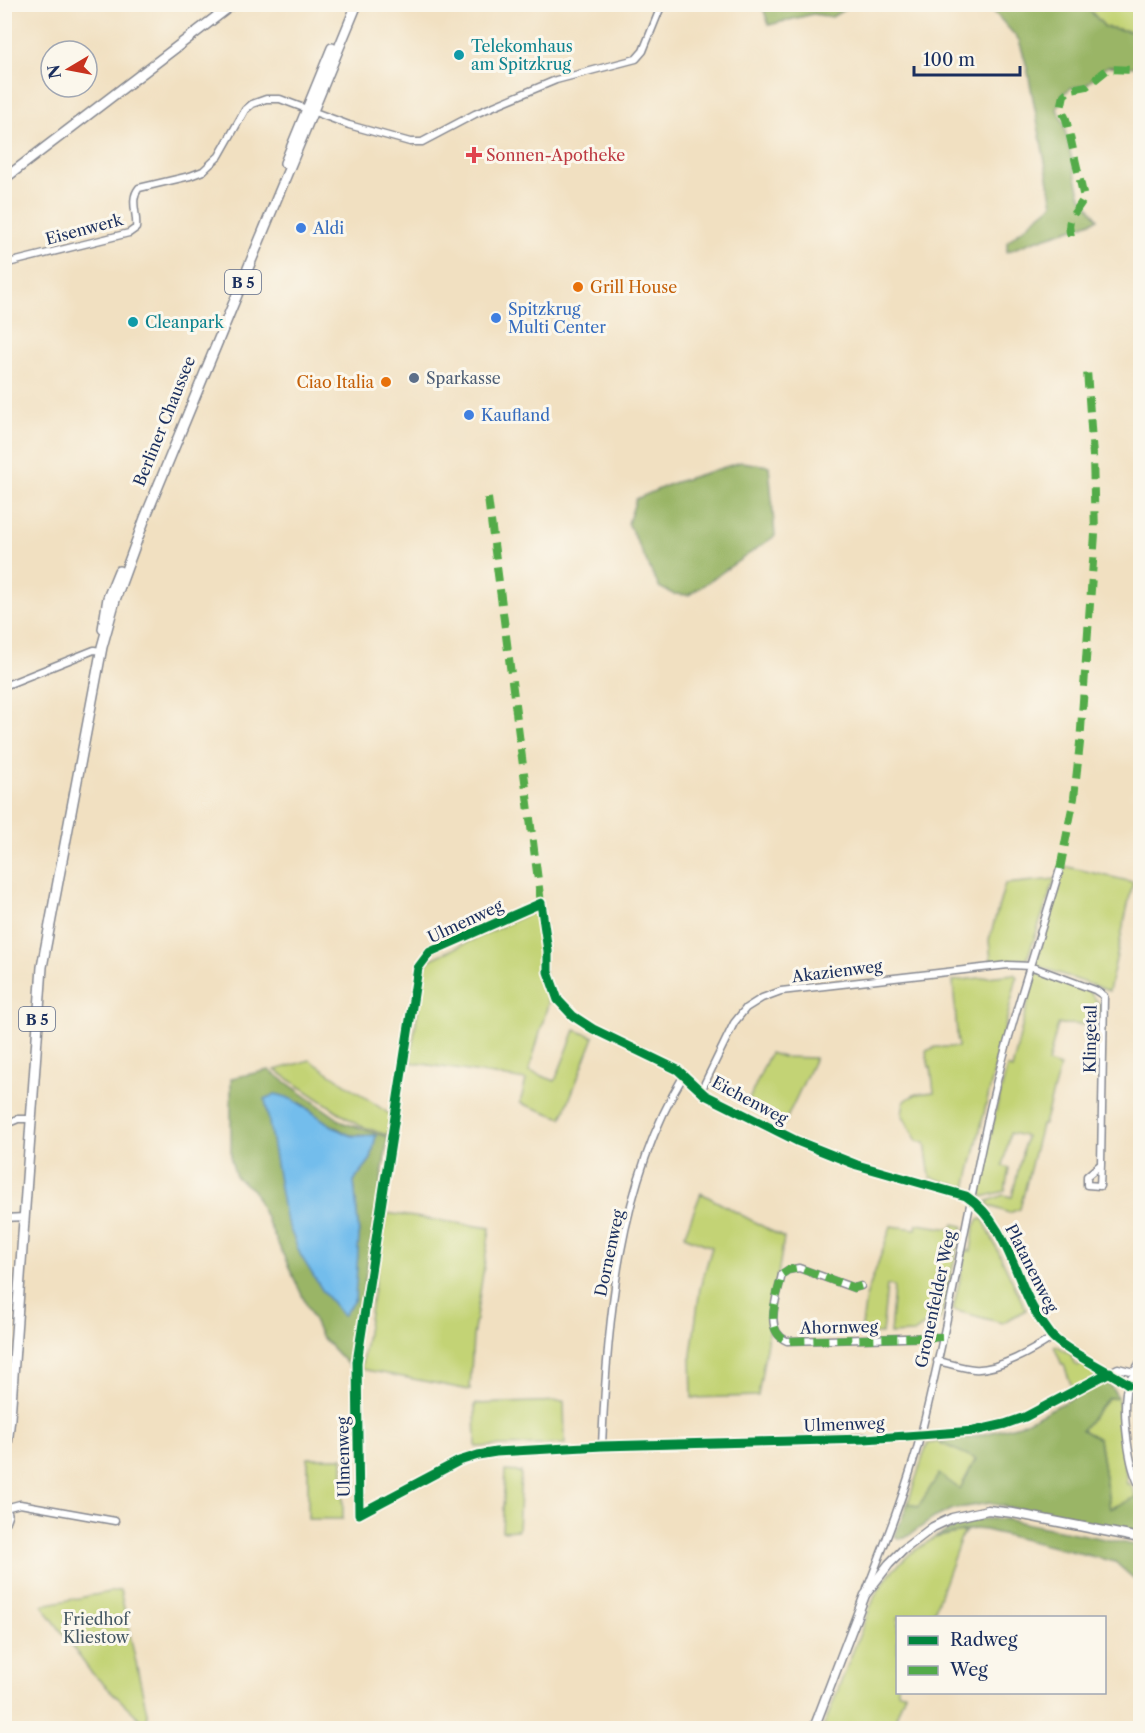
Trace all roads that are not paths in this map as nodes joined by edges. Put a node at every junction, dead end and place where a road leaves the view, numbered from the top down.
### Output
1 (233, 4) edge
2 (350, 4) edge
3 (357, 4) edge
4 (662, 4) edge
5 (310, 111) junction
6 (4, 179) edge
7 (4, 264) edge
8 (99, 649) junction
9 (4, 686) edge
10 (1060, 869) dead end
11 (541, 903) joint
12 (1030, 966) junction
13 (684, 1075) junction
14 (701, 1091) junction
15 (31, 1119) junction
16 (4, 1125) edge
17 (1101, 1164) dead end
18 (972, 1200) junction
19 (25, 1217) junction
20 (4, 1218) edge
21 (861, 1286) dead end
22 (942, 1337) junction
23 (1053, 1337) junction
24 (937, 1361) junction
25 (1140, 1362) edge
26 (1110, 1372) junction
27 (1134, 1372) junction
28 (1128, 1384) junction
29 (921, 1436) junction
30 (602, 1446) junction
31 (5, 1459) edge
32 (4, 1470) edge
33 (1140, 1486) edge
34 (5, 1508) edge
35 (115, 1521) dead end
36 (4, 1522) edge
37 (1140, 1538) edge
38 (865, 1595) junction
39 (814, 1728) edge

1 - 6 main road
2 - 5 main road, Berliner Chaussee / B 5
3 - 5 main road, Berliner Chaussee / B 5
4 - 5 street
5 - 7 street, Eisenwerk
5 - 8 main road, Berliner Chaussee / B 5
8 - 9 street
8 - 15 main road, Berliner Chaussee / B 5
10 - 12 street, Gronenfelder Weg
11 - 13 street, Eichenweg
11 - 30 street, Ulmenweg
12 - 14 street, Akazienweg
12 - 17 street, Klingetal
12 - 18 street, Gronenfelder Weg
13 - 14 street, Eichenweg
13 - 30 street, Dornenweg
14 - 18 street, Eichenweg
15 - 16 street
15 - 19 main road, Berliner Chaussee / B 5
18 - 22 street, Gronenfelder Weg
18 - 23 street, Platanenweg
19 - 20 street
19 - 31 main road, Berliner Chaussee / B 5
21 - 22 street, Ahornweg
22 - 24 street, Gronenfelder Weg
23 - 24 street
23 - 26 street, Platanenweg
24 - 29 street, Gronenfelder Weg
25 - 27 street
26 - 27 street
26 - 28 street, Platanenweg
27 - 28 street
28 - 33 street
29 - 30 street, Ulmenweg
29 - 38 street, Gronenfelder Weg
31 - 32 main road, Berliner Chaussee / B 5
34 - 35 street
34 - 36 main road
37 - 38 main road
38 - 39 main road, Gronenfelder Weg

